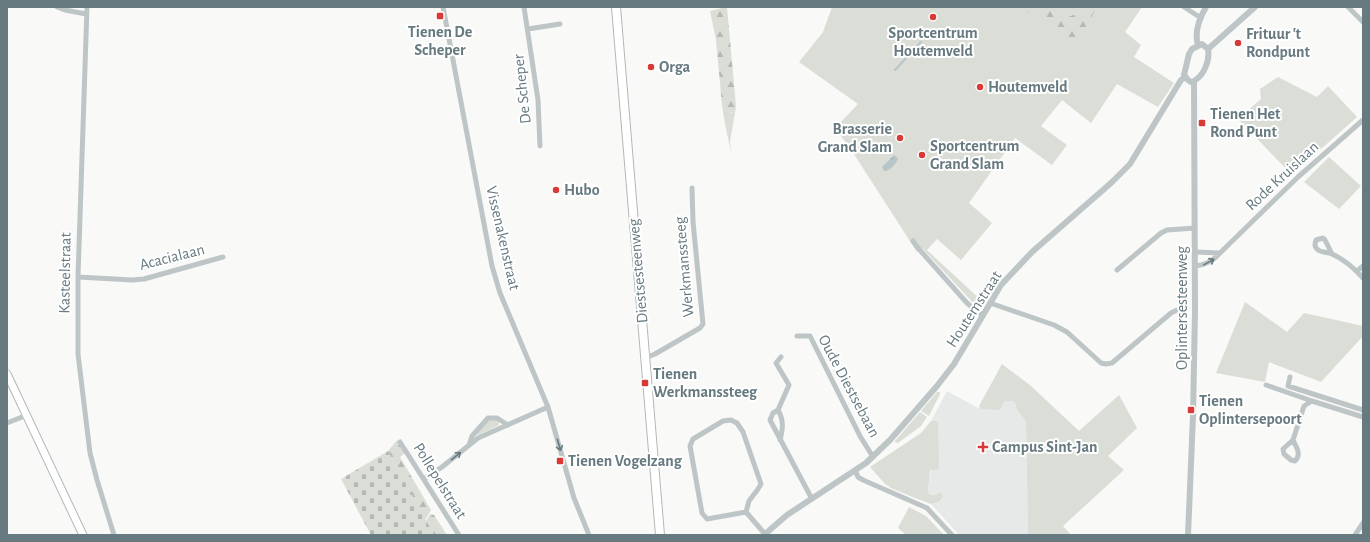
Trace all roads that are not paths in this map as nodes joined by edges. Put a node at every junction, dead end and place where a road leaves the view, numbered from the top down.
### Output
1 (56, 7) edge
2 (86, 7) edge
3 (443, 7) edge
4 (524, 7) edge
5 (616, 7) edge
6 (1184, 7) edge
7 (1206, 7) edge
8 (1255, 7) edge
9 (1348, 7) edge
10 (86, 14) junction
11 (1200, 18) junction
12 (1363, 22) edge
13 (560, 24) dead end
14 (528, 29) junction
15 (1198, 45) junction
16 (1208, 49) junction
17 (1186, 77) junction
18 (1194, 81) junction
19 (1363, 120) edge
20 (540, 146) dead end
21 (692, 188) dead end
22 (1195, 228) junction
23 (913, 241) dead end
24 (1195, 252) junction
25 (1220, 253) junction
26 (1332, 254) dead end
27 (223, 257) dead end
28 (1195, 266) junction
29 (1363, 266) edge
30 (1117, 270) dead end
31 (1357, 271) junction
32 (78, 277) junction
33 (1363, 278) edge
34 (990, 303) junction
35 (1177, 310) dead end
36 (983, 316) junction
37 (797, 336) dead end
38 (781, 357) dead end
39 (645, 358) junction
40 (7, 374) edge
41 (1290, 378) dead end
42 (1266, 385) dead end
43 (1312, 401) junction
44 (548, 407) junction
45 (778, 410) junction
46 (1363, 410) edge
47 (27, 415) junction
48 (1363, 417) edge
49 (7, 423) edge
50 (508, 425) junction
51 (780, 440) junction
52 (1293, 440) dead end
53 (400, 442) dead end
54 (469, 445) junction
55 (873, 457) junction
56 (855, 470) junction
57 (424, 479) junction
58 (812, 499) junction
59 (746, 512) junction
60 (1363, 523) edge
61 (764, 534) edge
62 (83, 535) edge
63 (114, 535) edge
64 (458, 535) edge
65 (589, 535) edge
66 (660, 535) edge
67 (952, 535) edge
68 (1188, 535) edge
69 (1355, 535) edge

1 - 10 street
2 - 10 street, Kasteelstraat
3 - 44 street, Vissenakenstraat
4 - 14 street, De Scheper
5 - 39 main road, Diestsesteenweg
6 - 11 street
7 - 11 street
8 - 16 street
9 - 12 street
10 - 32 street, Kasteelstraat
11 - 15 street
13 - 14 street, De Scheper
14 - 20 street, De Scheper
15 - 16 street
15 - 17 street
16 - 18 street
17 - 18 street
17 - 34 street, Houtemstraat
18 - 22 street, Oplintersesteenweg
19 - 25 street, Rode Kruislaan
21 - 39 street, Werkmanssteeg
22 - 24 street, Oplintersesteenweg
22 - 30 street
23 - 36 street
24 - 25 street
24 - 28 street, Oplintersesteenweg
28 -> 25 street, Rode Kruislaan
26 - 31 street
27 - 32 street, Acacialaan
28 - 68 street, Oplintersesteenweg
29 - 31 street
31 - 33 street
32 - 63 street, Kasteelstraat
34 - 35 street
34 - 36 street, Houtemstraat
36 - 55 street, Houtemstraat
37 - 55 street, Oude Diestsebaan
38 - 45 street
39 - 66 main road, Diestsesteenweg
40 - 47 main road
41 - 46 street
42 - 43 street
43 - 48 street
43 - 52 street
44 - 50 street
44 -> 65 street, Vissenakenstraat
45 - 51 street
45 - 51 street
47 - 49 street
47 - 62 main road
50 - 54 street
50 - 54 street
51 - 58 street
53 - 57 street, Pollepelstraat
57 -> 54 street
55 - 56 street, Houtemstraat
56 - 58 street, Houtemstraat
56 - 67 street
57 - 64 street, Pollepelstraat
58 - 61 street, Houtemstraat
59 - 59 street
59 - 61 street
60 - 69 street

